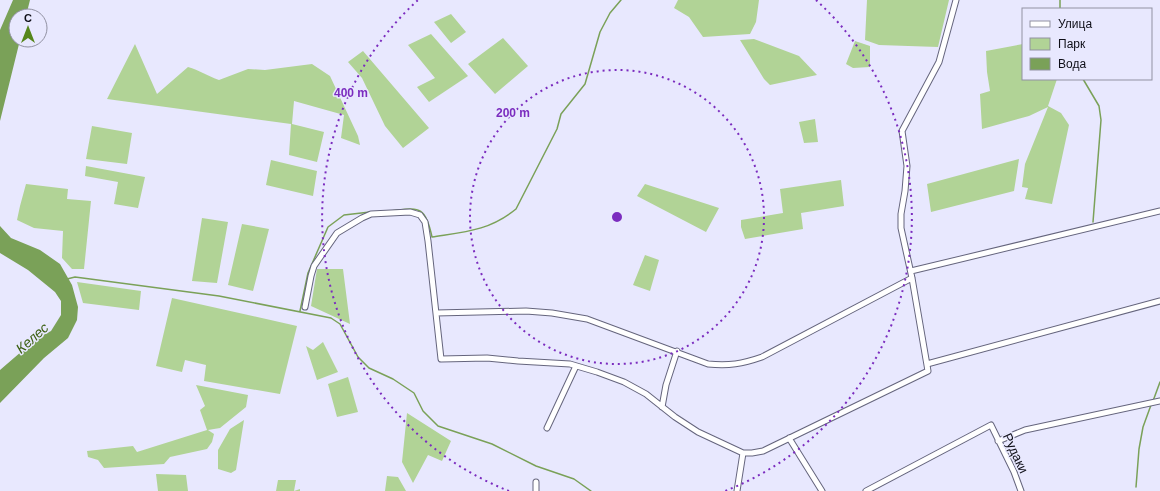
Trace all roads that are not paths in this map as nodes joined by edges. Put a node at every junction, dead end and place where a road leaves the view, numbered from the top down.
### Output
1 (956, 0) edge
2 (1160, 211) edge
3 (911, 271) junction
4 (912, 278) junction
5 (1160, 301) edge
6 (305, 307) dead end
7 (436, 313) junction
8 (677, 351) junction
9 (927, 364) junction
10 (576, 366) junction
11 (1160, 401) edge
12 (662, 407) junction
13 (547, 428) dead end
14 (789, 438) junction
15 (998, 441) junction
16 (743, 453) junction
17 (536, 482) dead end
18 (536, 491) edge
19 (737, 491) edge
20 (822, 491) edge
21 (866, 491) edge
22 (1021, 491) edge

1 - 3 street
2 - 3 street
3 - 4 street
4 - 8 street
4 - 9 street
5 - 9 street
6 - 7 street
7 - 8 street
7 - 10 street
8 - 12 street
9 - 14 street
10 - 12 street
10 - 13 street
11 - 15 street
12 - 16 street
14 - 16 street
14 - 20 street
15 - 21 street, Рудаки
15 - 22 street, Рудаки
16 - 19 street
17 - 18 street

